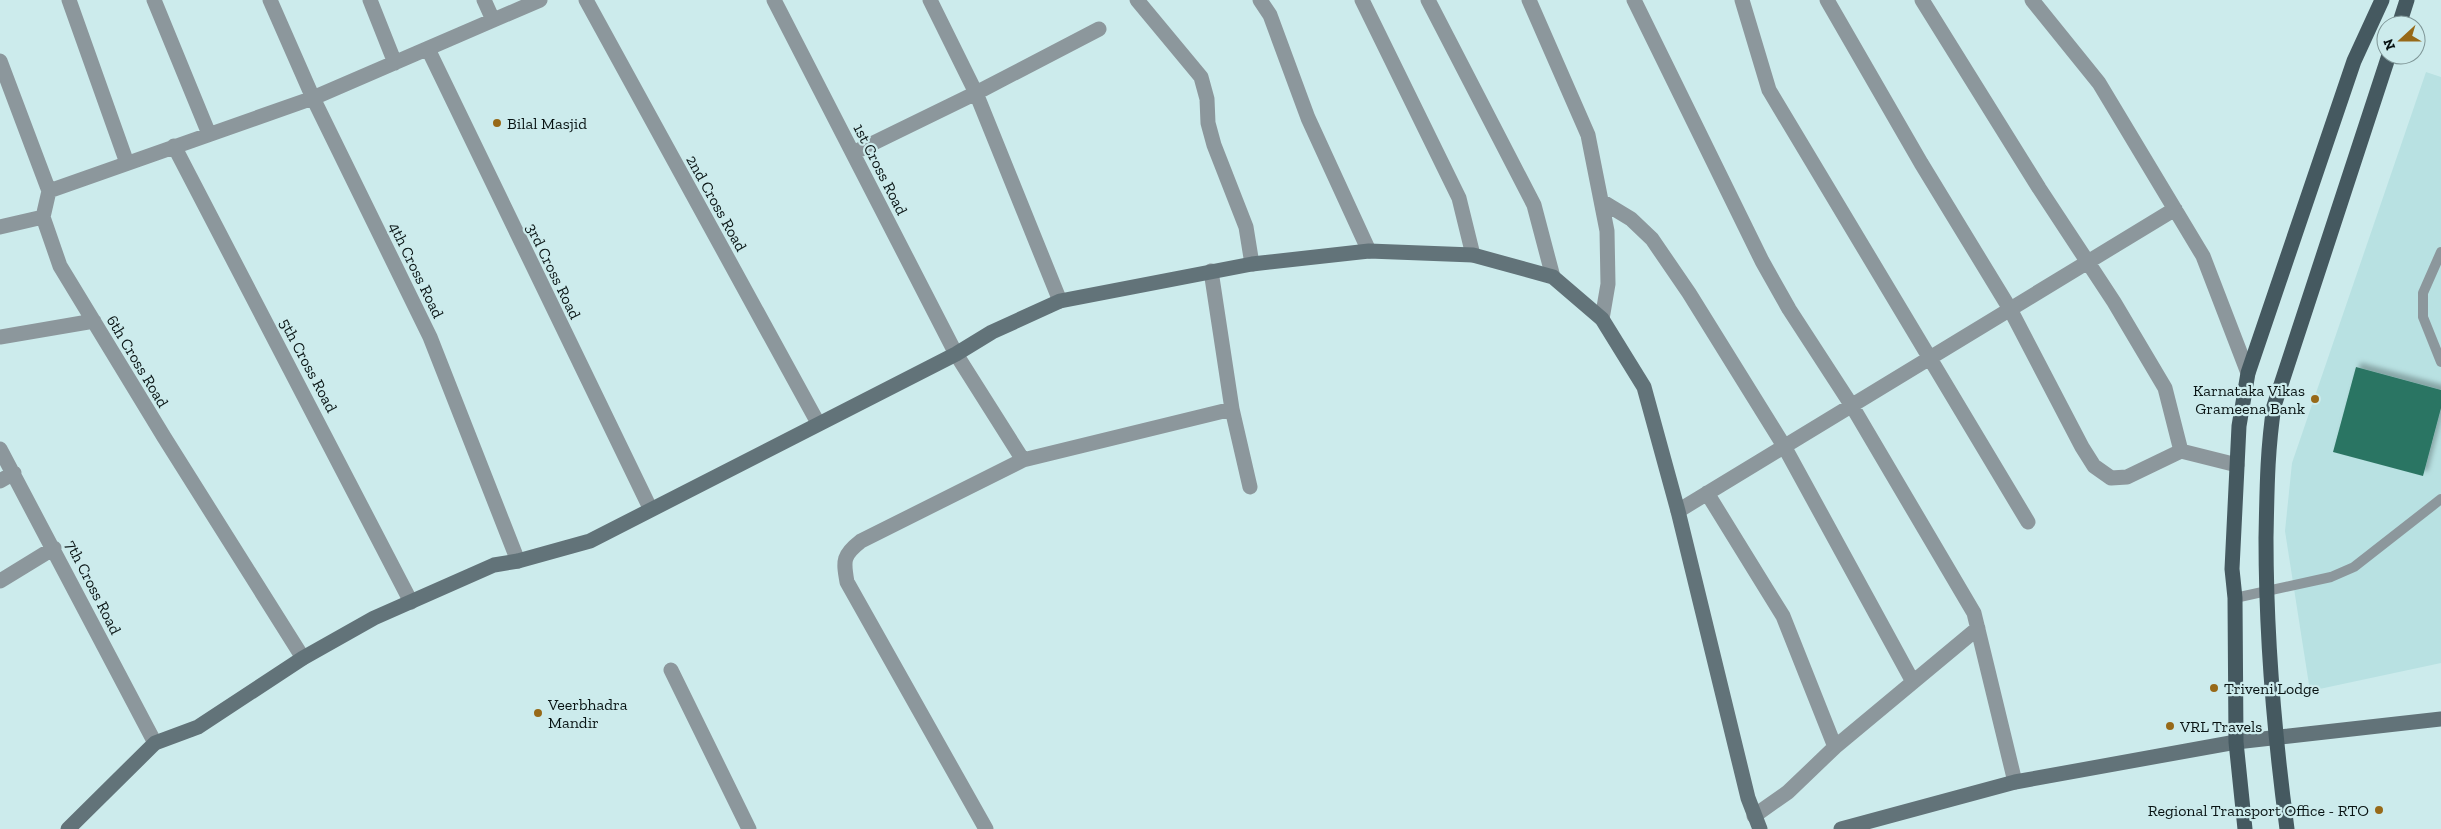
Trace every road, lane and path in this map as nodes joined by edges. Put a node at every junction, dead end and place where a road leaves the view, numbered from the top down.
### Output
1 (69, 0) edge
2 (154, 0) edge
3 (270, 0) edge
4 (370, 0) edge
5 (484, 0) edge
6 (540, 0) edge
7 (586, 0) edge
8 (774, 0) edge
9 (930, 0) edge
10 (1137, 0) edge
11 (1260, 0) edge
12 (1362, 0) edge
13 (1428, 0) edge
14 (1529, 0) edge
15 (1634, 0) edge
16 (1742, 0) edge
17 (1826, 0) edge
18 (1922, 0) edge
19 (2033, 0) edge
20 (2382, 0) edge
21 (2407, 0) edge
22 (2402, 15) edge
23 (493, 20) junction
24 (1099, 29) dead end
25 (428, 49) junction
26 (0, 61) edge
27 (395, 63) junction
28 (2386, 65) edge
29 (976, 93) junction
30 (313, 98) junction
31 (209, 134) junction
32 (174, 146) junction
33 (853, 153) junction
34 (126, 163) junction
35 (49, 191) junction
36 (1603, 202) junction
37 (2174, 209) junction
38 (43, 217) junction
39 (0, 227) edge
40 (1369, 251) junction
41 (2441, 252) edge
42 (1473, 255) junction
43 (2088, 262) junction
44 (1252, 264) junction
45 (1211, 271) junction
46 (1553, 277) junction
47 (1060, 301) junction
48 (2010, 309) junction
49 (1602, 319) junction
50 (94, 321) junction
51 (0, 337) edge
52 (956, 354) junction
53 (1930, 358) junction
54 (2441, 362) edge
55 (2248, 373) junction
56 (1852, 406) junction
57 (1232, 409) junction
58 (818, 423) junction
59 (1784, 446) junction
60 (0, 449) edge
61 (2182, 451) junction
62 (1023, 460) junction
63 (2237, 465) junction
64 (14, 473) junction
65 (0, 481) edge
66 (1250, 487) dead end
67 (1707, 493) junction
68 (2441, 498) edge
69 (650, 508) junction
70 (1678, 511) junction
71 (2028, 522) dead end
72 (54, 548) junction
73 (518, 561) junction
74 (0, 581) edge
75 (2266, 591) junction
76 (2234, 598) junction
77 (411, 602) junction
78 (1978, 628) junction
79 (303, 658) junction
80 (671, 670) dead end
81 (1913, 682) junction
82 (2441, 719) edge
83 (2274, 736) junction
84 (2236, 742) junction
85 (155, 743) junction
86 (1835, 746) junction
87 (2015, 782) junction
88 (1757, 822) edge
89 (68, 829) edge
90 (749, 829) edge
91 (986, 829) edge
92 (1841, 829) edge
93 (2245, 829) edge
94 (2287, 829) edge

1 - 34 street
2 - 31 street
3 - 30 street, 4th Cross Road
4 - 27 street
5 - 23 street
6 - 23 street
7 - 58 street, 2nd Cross Road
8 - 33 street, 1st Cross Road
9 - 29 street
10 - 44 street
11 - 40 street
12 - 42 street
13 - 46 street
14 - 36 street
15 - 56 street
16 - 53 street
17 - 48 street
18 - 43 street
19 - 37 street
20 - 55 main road
21 - 22 main road
23 - 25 street
24 - 29 street
25 - 27 street
25 - 69 street, 3rd Cross Road
26 - 35 street
27 - 30 street
28 - 75 main road
29 - 33 street
29 - 47 street
30 - 31 street
30 - 73 street, 4th Cross Road
31 - 32 street
32 - 34 street
32 - 77 street, 5th Cross Road
33 - 52 street, 1st Cross Road
34 - 35 street
35 - 38 street
36 - 49 street
36 - 59 street
37 - 43 street
37 - 55 street
38 - 39 street
38 - 50 street, 6th Cross Road
40 - 42 street
40 - 44 street
41 - 54 lane
42 - 46 street
43 - 48 street
43 - 61 street
44 - 45 street
45 - 47 street
45 - 57 street
46 - 49 street
47 - 52 street
48 - 53 street
48 - 61 street
49 - 70 street
50 - 51 street
50 - 79 street, 6th Cross Road
52 - 58 street
52 - 62 street, 1st Cross Road
53 - 56 street
53 - 71 street
55 - 63 main road
56 - 59 street
56 - 78 street
57 - 62 street
57 - 66 street
58 - 69 street
59 - 67 street
59 - 81 street
60 - 64 street, 7th Cross Road
61 - 63 street
62 - 91 street
63 - 76 main road
64 - 65 street
64 - 72 street, 7th Cross Road
67 - 70 street
67 - 86 street
68 - 75 lane
69 - 73 street
70 - 88 street
72 - 74 street
72 - 85 street, 7th Cross Road
73 - 77 street
75 - 76 lane
75 - 83 main road
76 - 84 main road
77 - 79 street
78 - 81 street
78 - 87 street
79 - 85 street
80 - 90 street
81 - 86 street
82 - 83 street
83 - 84 street
83 - 94 main road
84 - 87 street
84 - 93 main road
85 - 89 street
86 - 88 street
87 - 92 street

